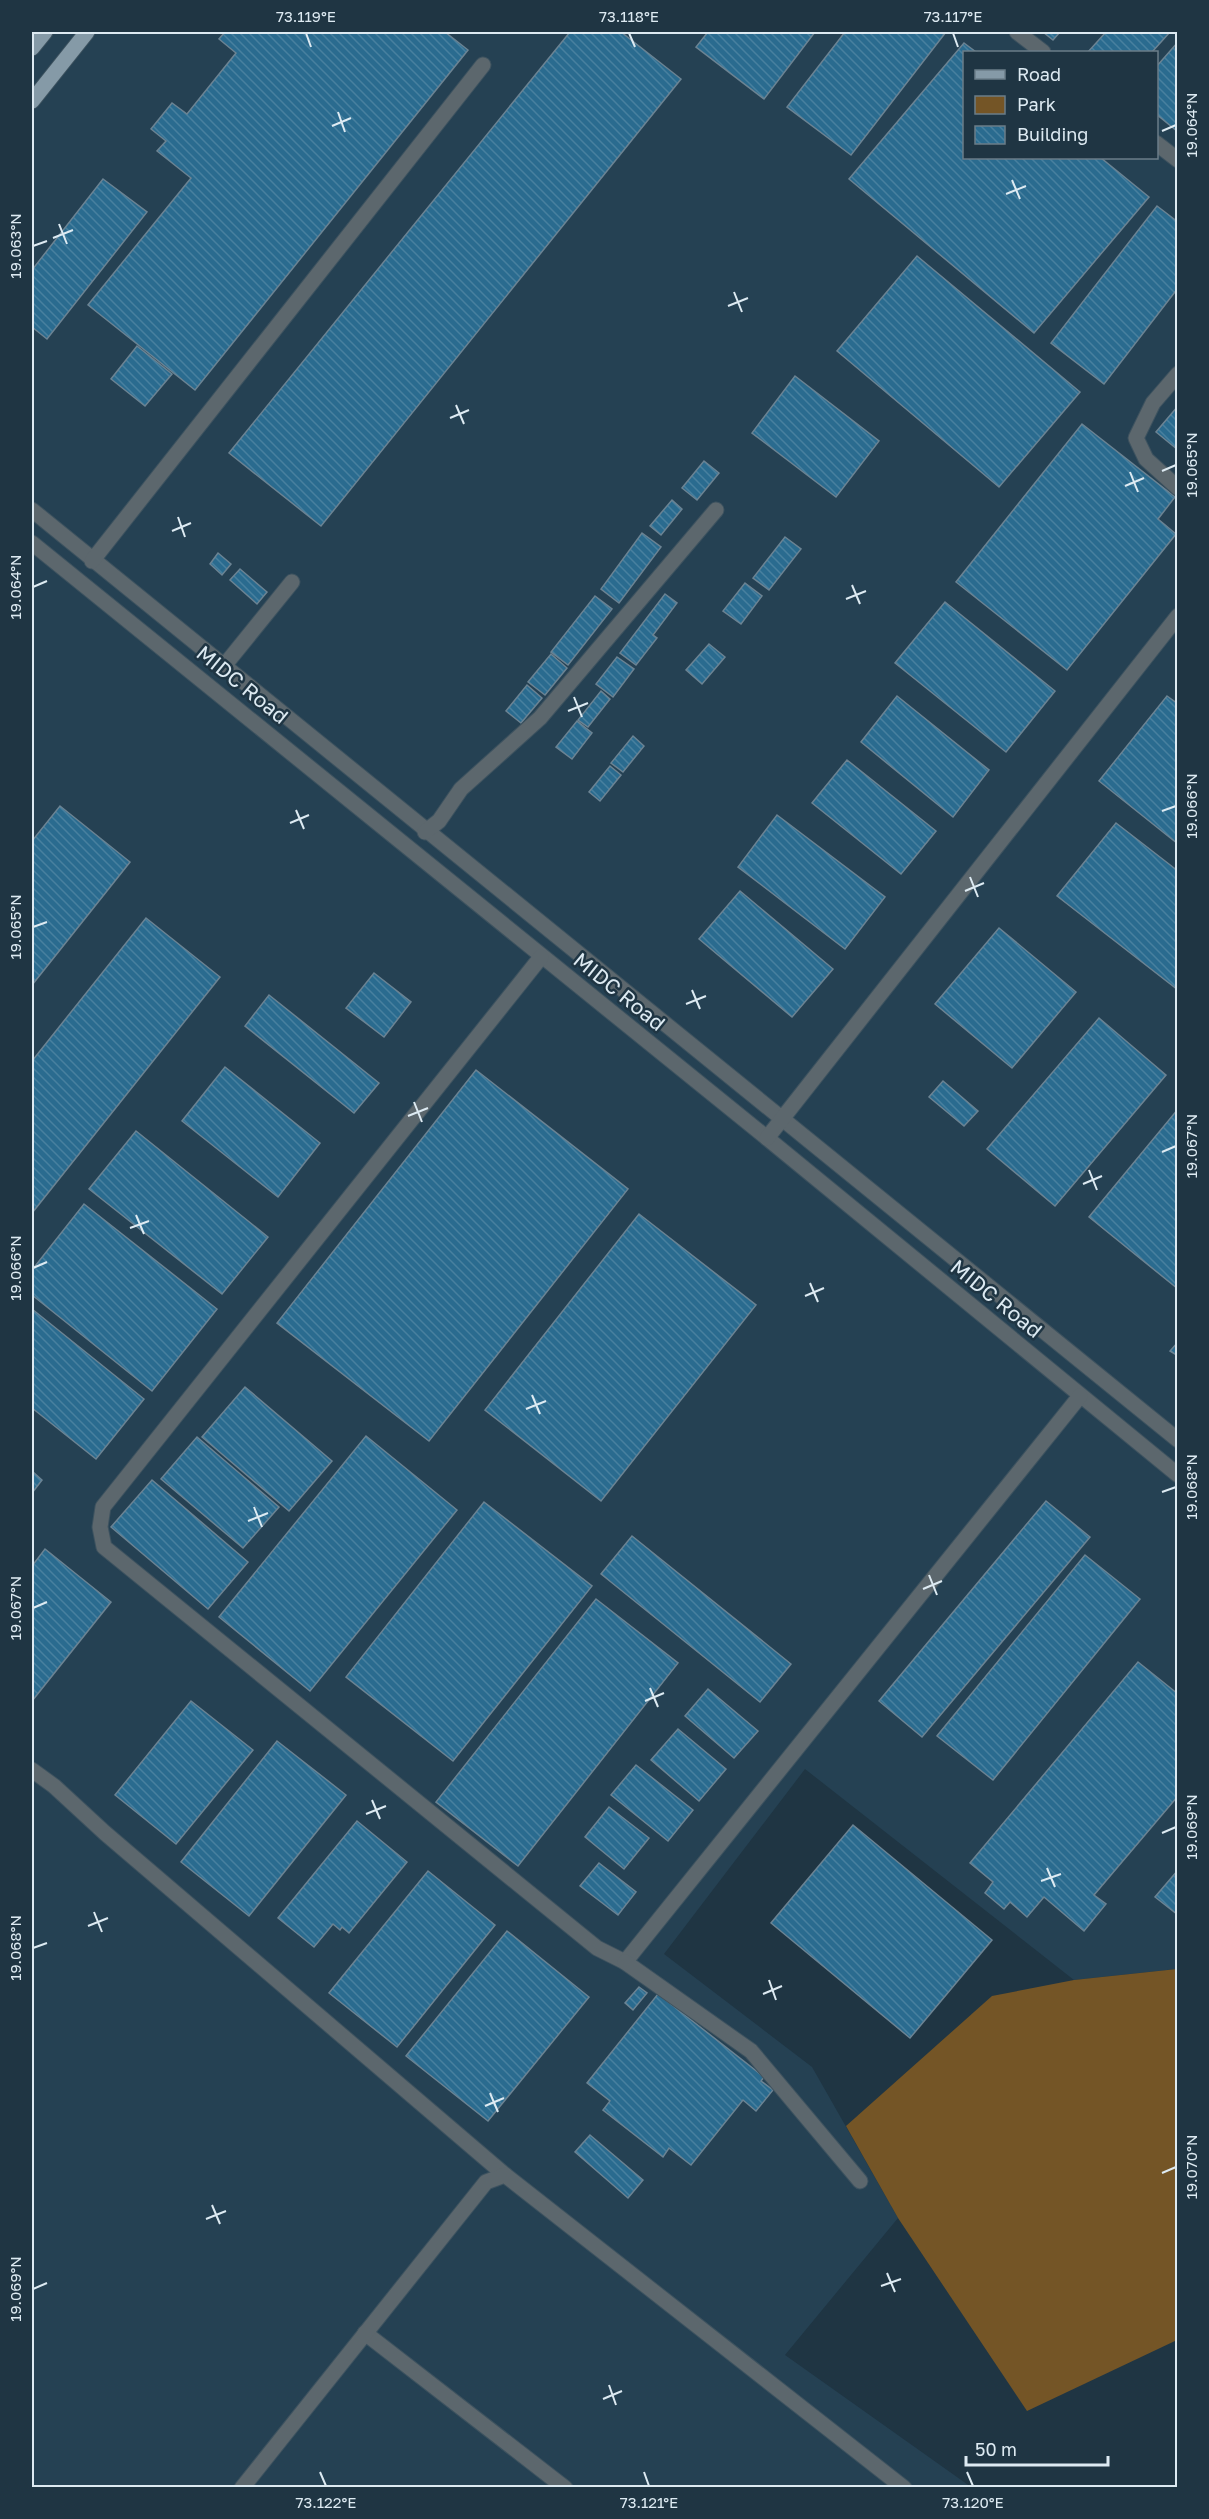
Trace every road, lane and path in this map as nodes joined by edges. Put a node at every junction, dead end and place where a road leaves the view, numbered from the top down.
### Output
1 (45, 32) edge
2 (87, 32) edge
3 (1017, 32) edge
4 (33, 45) edge
5 (1042, 51) edge
6 (483, 65) dead end
7 (32, 101) edge
8 (1158, 145) edge
9 (1178, 160) edge
10 (1178, 374) edge
11 (1178, 488) edge
12 (32, 510) edge
13 (716, 510) dead end
14 (32, 543) edge
15 (92, 561) junction
16 (292, 582) dead end
17 (1178, 616) edge
18 (224, 666) junction
19 (425, 832) junction
20 (542, 957) junction
21 (781, 1119) junction
22 (767, 1138) junction
23 (1080, 1396) junction
24 (1178, 1440) edge
25 (1178, 1475) edge
26 (32, 1770) edge
27 (625, 1962) junction
28 (506, 2175) junction
29 (860, 2181) dead end
30 (365, 2333) junction
31 (242, 2487) edge
32 (565, 2487) edge
33 (904, 2487) edge

1 - 4 main road
2 - 7 main road
3 - 5 street
6 - 15 street
8 - 9 street
10 - 11 street
12 - 15 street, MIDC Road
13 - 19 street
14 - 20 street, MIDC Road
15 - 18 street, MIDC Road
16 - 18 street
17 - 21 street
18 - 19 street, MIDC Road
19 - 21 street, MIDC Road
20 - 22 street, MIDC Road
20 - 27 street
21 - 22 street
21 - 24 street, MIDC Road
22 - 23 street, MIDC Road
23 - 25 street, MIDC Road
23 - 27 street
26 - 28 street
27 - 29 street
28 - 30 street
28 - 33 street
30 - 31 street
30 - 32 street

